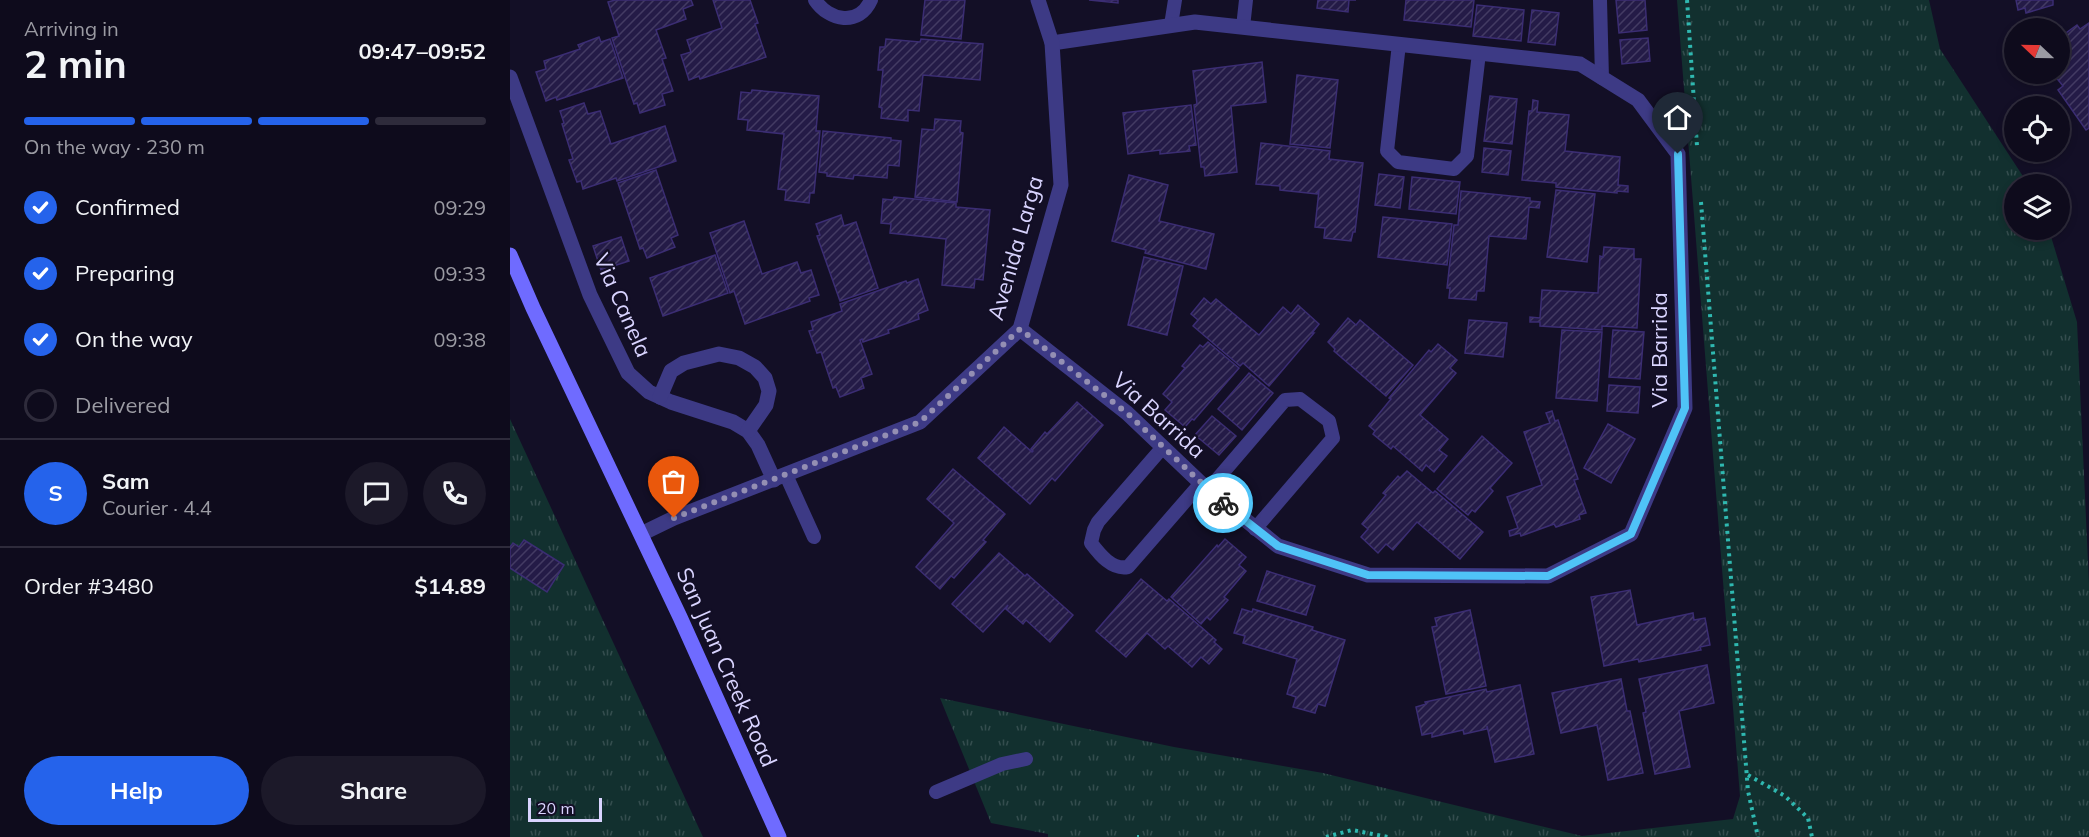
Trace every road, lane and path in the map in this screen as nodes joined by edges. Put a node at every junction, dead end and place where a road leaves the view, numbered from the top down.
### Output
1 (815, 0) edge
2 (871, 0) edge
3 (1038, 0) edge
4 (1175, 0) edge
5 (1246, 0) edge
6 (1600, 0) edge
7 (1687, 0) edge
8 (1171, 25) junction
9 (1243, 27) junction
10 (1052, 43) junction
11 (1399, 44) junction
12 (1479, 53) junction
13 (510, 77) edge
14 (1602, 78) junction
15 (1697, 156) dead end
16 (1700, 191) dead end
17 (510, 255) edge
18 (1020, 329) junction
19 (660, 397) junction
20 (748, 431) junction
21 (1163, 447) junction
22 (780, 477) junction
23 (1204, 486) junction
24 (1255, 530) junction
25 (641, 534) junction
26 (814, 537) dead end
27 (1026, 759) dead end
28 (1747, 774) junction
29 (936, 792) dead end
30 (779, 837) edge
31 (1326, 837) edge
32 (1388, 837) edge
33 (1758, 837) edge
34 (1812, 837) edge

1 - 2 lane
3 - 10 street, Avenida Larga
4 - 8 lane
5 - 9 lane
6 - 14 lane
7 - 15 path
8 - 9 street, Via Barrida
8 - 10 street, Via Barrida
9 - 11 street, Via Barrida
10 - 18 street, Avenida Larga
11 - 12 street, Via Barrida
11 - 12 lane
12 - 14 street, Via Barrida
13 - 19 street, Via Canela
14 - 24 street, Via Barrida
16 - 28 path
17 - 25 main road, San Juan Creek Road
18 - 21 street, Via Barrida
18 - 22 street, Avenida Larga
19 - 20 street, Via Canela
19 - 20 street
20 - 22 street
21 - 23 street, Via Barrida
21 - 23 lane
22 - 25 street, Avenida Larga
22 - 26 lane
23 - 24 street, Via Barrida
23 - 24 lane
25 - 30 main road, San Juan Creek Road
27 - 29 lane
28 - 33 path
28 - 34 path
31 - 32 path

